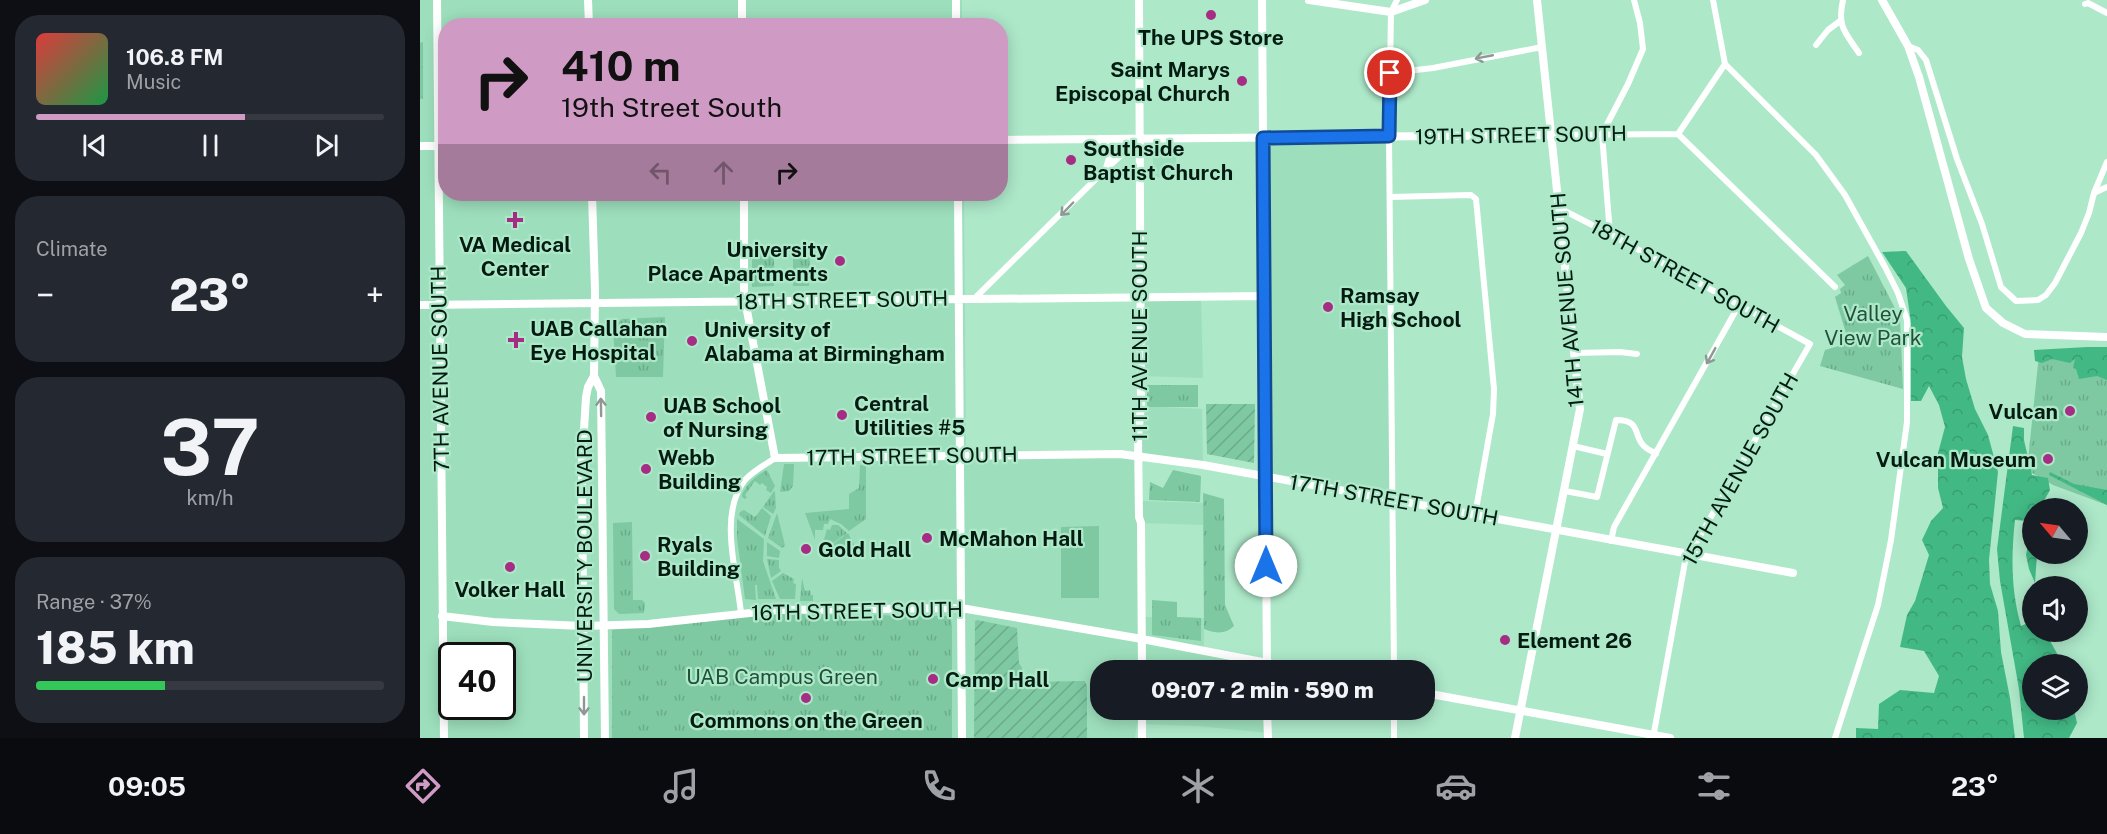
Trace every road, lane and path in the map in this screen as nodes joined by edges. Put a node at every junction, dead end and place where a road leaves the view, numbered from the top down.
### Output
1 (437, 0) edge
2 (588, 0) edge
3 (742, 0) edge
4 (956, 0) edge
5 (1139, 0) edge
6 (1262, 0) edge
7 (1310, 0) edge
8 (1397, 0) edge
9 (1425, 0) edge
10 (1537, 0) edge
11 (1634, 0) edge
12 (1713, 0) edge
13 (1843, 0) edge
14 (1882, 0) edge
15 (2085, 4) dead end
16 (1391, 12) junction
17 (2107, 13) edge
18 (589, 18) edge
19 (742, 18) edge
20 (956, 18) edge
21 (1840, 21) junction
22 (438, 36) edge
23 (1816, 45) dead end
24 (1908, 46) junction
25 (1542, 47) junction
26 (1859, 53) dead end
27 (1725, 64) junction
28 (1390, 73) junction
29 (1602, 134) junction
30 (1678, 134) junction
31 (1551, 135) junction
32 (1389, 136) junction
33 (1263, 138) junction
34 (1140, 139) junction
35 (1100, 140) junction
36 (1008, 141) edge
37 (420, 146) edge
38 (438, 146) edge
39 (2107, 162) edge
40 (1107, 168) junction
41 (2107, 187) edge
42 (2094, 193) junction
43 (1390, 197) junction
44 (440, 201) edge
45 (592, 201) edge
46 (744, 201) edge
47 (958, 201) edge
48 (1559, 208) junction
49 (1610, 234) junction
50 (1835, 287) dead end
51 (1264, 296) junction
52 (1140, 297) junction
53 (958, 299) junction
54 (974, 299) junction
55 (745, 302) junction
56 (594, 304) junction
57 (420, 305) edge
58 (439, 305) junction
59 (1739, 305) junction
60 (2107, 337) edge
61 (1810, 344) joint
62 (1575, 353) junction
63 (1637, 354) dead end
64 (594, 376) junction
65 (1573, 446) junction
66 (1607, 454) junction
67 (1656, 454) junction
68 (960, 455) junction
69 (1139, 455) junction
70 (775, 458) junction
71 (1266, 476) junction
72 (1565, 491) junction
73 (1393, 500) junction
74 (1475, 515) junction
75 (1556, 530) junction
76 (1611, 541) junction
77 (1688, 555) junction
78 (1793, 573) dead end
79 (961, 608) junction
80 (741, 613) junction
81 (442, 616) junction
82 (604, 625) junction
83 (583, 626) junction
84 (1142, 639) junction
85 (1142, 660) edge
86 (1236, 660) edge
87 (1267, 660) edge
88 (1394, 660) edge
89 (1435, 695) edge
90 (1520, 710) junction
91 (1142, 720) edge
92 (1267, 720) edge
93 (1394, 720) edge
94 (1654, 736) edge
95 (444, 738) edge
96 (584, 738) edge
97 (605, 738) edge
98 (962, 738) edge
99 (1142, 738) edge
100 (1268, 738) edge
101 (1394, 738) edge
102 (1515, 738) edge
103 (1670, 738) edge
104 (1835, 738) edge

1 - 22 street, 7TH AVENUE SOUTH
2 - 18 main road
3 - 19 street
4 - 20 street
5 - 34 street, 11TH AVENUE SOUTH
6 - 33 street
7 - 16 street
8 - 16 street
9 - 16 street
10 - 25 street, 14TH AVENUE SOUTH
11 - 29 street
12 - 27 street
13 - 21 street
14 - 24 street
15 - 17 street
16 - 28 street
21 - 23 street
21 - 26 street
24 - 42 street
24 - 60 street
25 -> 28 street
25 - 31 street, 14TH AVENUE SOUTH
27 - 30 street
27 - 104 street
28 - 32 street
29 - 30 street, 19TH STREET SOUTH
29 - 31 street, 19TH STREET SOUTH
29 - 49 street
30 - 50 street
31 - 32 street, 19TH STREET SOUTH
31 - 48 street, 14TH AVENUE SOUTH
32 - 33 street, 19TH STREET SOUTH
32 - 43 street
33 - 34 street, 19TH STREET SOUTH
33 - 51 street
34 - 35 street, 19TH STREET SOUTH
34 - 40 street
34 - 52 street, 11TH AVENUE SOUTH
35 - 36 street, 19TH STREET SOUTH
35 - 40 street
37 - 38 street
39 - 42 street
40 -> 54 street
41 - 42 street
43 - 73 street
43 - 74 street
44 - 58 street, 7TH AVENUE SOUTH
45 - 56 main road, UNIVERSITY BOULEVARD
46 - 55 street
47 - 53 street
48 - 49 street, 18TH STREET SOUTH
48 - 62 street, 14TH AVENUE SOUTH
49 - 59 street, 18TH STREET SOUTH
51 - 52 street, 18TH STREET SOUTH
51 - 71 street
52 - 54 street, 18TH STREET SOUTH
52 - 69 street, 11TH AVENUE SOUTH
53 - 54 street, 18TH STREET SOUTH
53 - 55 street, 18TH STREET SOUTH
53 - 68 street
55 - 56 street, 18TH STREET SOUTH
55 - 70 street
56 - 58 street, 18TH STREET SOUTH
56 - 64 main road, UNIVERSITY BOULEVARD
57 - 58 street, 18TH STREET SOUTH
58 - 81 street, 7TH AVENUE SOUTH
59 - 61 street, 18TH STREET SOUTH
59 -> 67 street
61 - 77 street, 15TH AVENUE SOUTH
62 - 63 street
62 - 65 street, 14TH AVENUE SOUTH
82 -> 64 main road, UNIVERSITY BOULEVARD
64 - 83 main road, UNIVERSITY BOULEVARD
65 - 66 street
65 - 72 street, 14TH AVENUE SOUTH
66 - 67 street
66 - 72 street
67 - 76 street
68 - 69 street, 17TH STREET SOUTH
68 - 70 street, 17TH STREET SOUTH
68 - 79 street
69 - 71 street, 17TH STREET SOUTH
69 - 84 street, 11TH AVENUE SOUTH
70 - 80 street
71 - 73 street, 17TH STREET SOUTH
71 - 87 street
72 - 75 street, 14TH AVENUE SOUTH
73 - 74 street, 17TH STREET SOUTH
73 - 88 street
74 - 75 street, 17TH STREET SOUTH
75 - 76 street, 17TH STREET SOUTH
75 - 90 street, 14TH AVENUE SOUTH
76 - 77 street, 17TH STREET SOUTH
77 - 78 street, 17TH STREET SOUTH
77 - 94 street, 15TH AVENUE SOUTH
79 - 80 street, 16TH STREET SOUTH
79 - 84 street, 16TH STREET SOUTH
79 - 98 street
80 - 82 street, 16TH STREET SOUTH
81 - 83 street, 16TH STREET SOUTH
81 - 95 street, 7TH AVENUE SOUTH
82 - 83 street, 16TH STREET SOUTH
82 - 97 main road, UNIVERSITY BOULEVARD
83 -> 96 main road, UNIVERSITY BOULEVARD
84 - 85 street, 11TH AVENUE SOUTH
84 - 86 street, 16TH STREET SOUTH
89 - 90 street
90 - 94 street
90 - 102 street, 14TH AVENUE SOUTH
91 - 99 street
92 - 100 street
93 - 101 street
94 - 103 street

